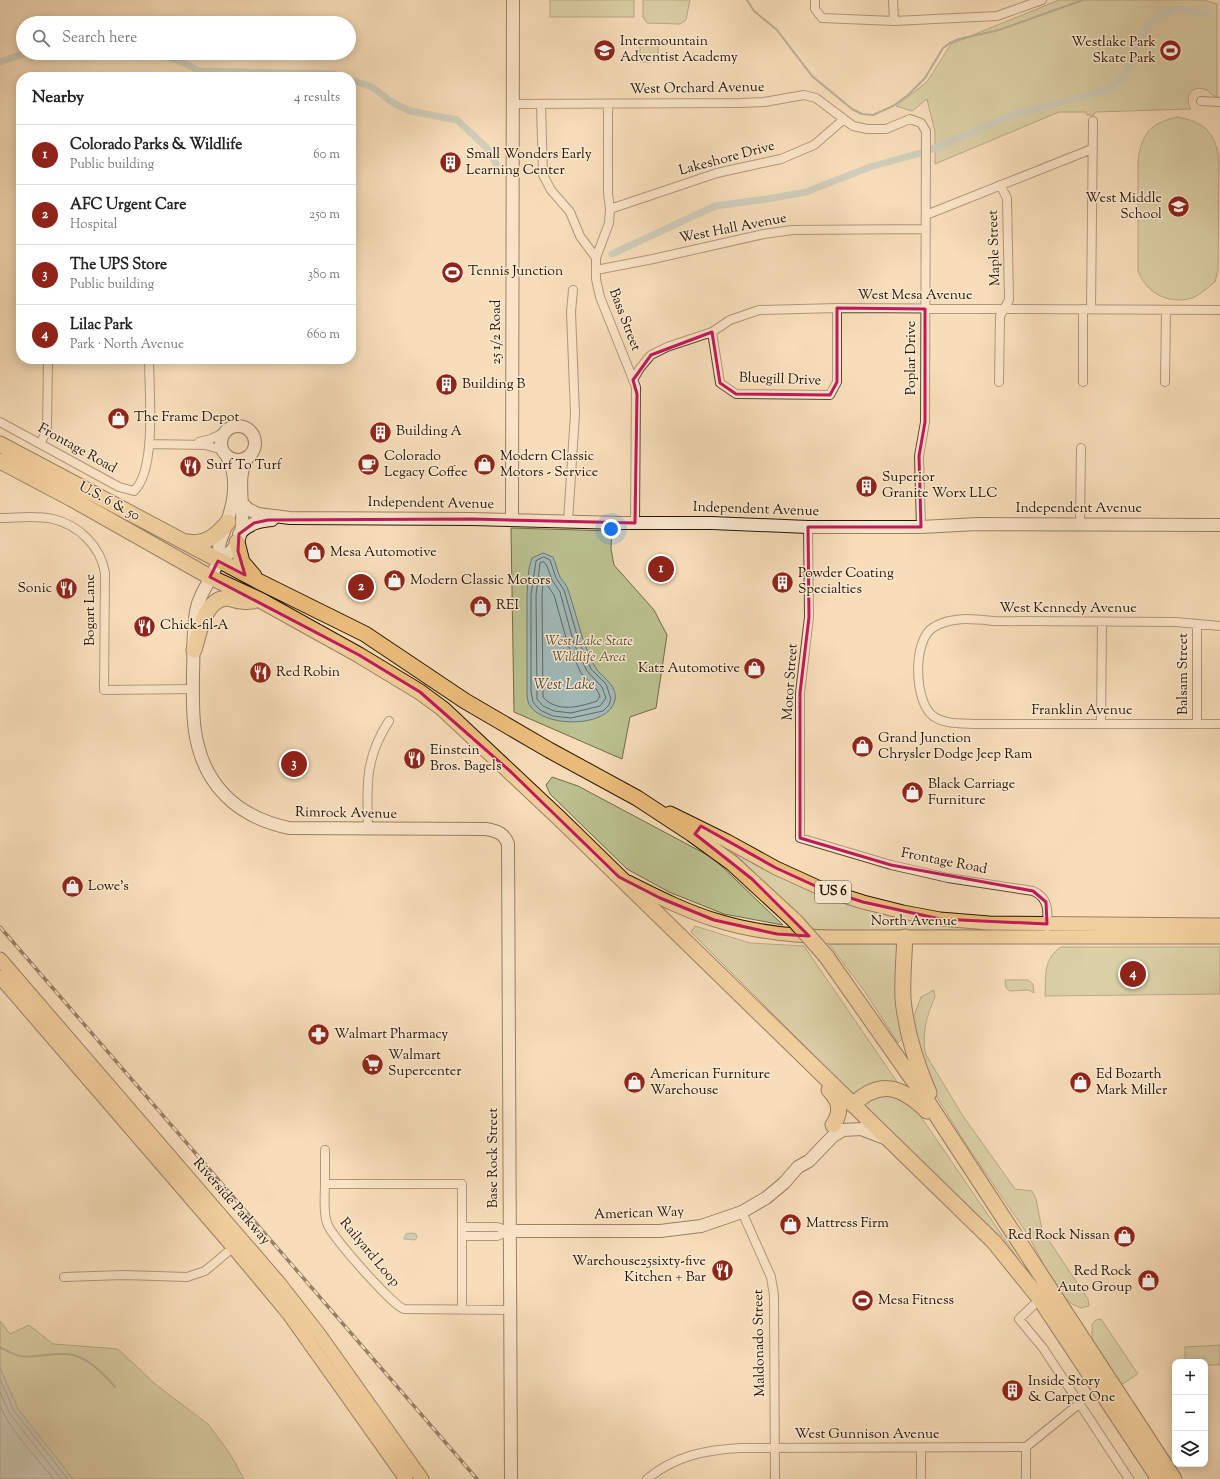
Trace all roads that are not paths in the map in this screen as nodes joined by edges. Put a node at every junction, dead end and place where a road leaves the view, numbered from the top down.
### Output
1 (513, 0) edge
2 (815, 0) edge
3 (893, 0) edge
4 (1042, 0) edge
5 (894, 21) junction
6 (1201, 101) dead end
7 (1220, 102) edge
8 (513, 104) junction
9 (541, 104) junction
10 (608, 104) junction
11 (843, 120) junction
12 (1093, 121) dead end
13 (926, 140) joint
14 (1092, 149) junction
15 (1000, 186) junction
16 (610, 209) junction
17 (926, 215) junction
18 (926, 229) junction
19 (596, 258) junction
20 (596, 270) junction
21 (573, 290) dead end
22 (836, 308) junction
23 (925, 309) junction
24 (1004, 309) junction
25 (1087, 309) junction
26 (1166, 310) junction
27 (1220, 310) edge
28 (712, 332) junction
29 (48, 364) edge
30 (149, 364) edge
31 (633, 380) junction
32 (999, 382) dead end
33 (1083, 382) dead end
34 (1165, 382) dead end
35 (0, 422) edge
36 (225, 432) junction
37 (0, 444) edge
38 (40, 444) junction
39 (149, 444) junction
40 (185, 444) junction
41 (1081, 448) dead end
42 (224, 453) junction
43 (249, 456) junction
44 (0, 461) edge
45 (242, 503) junction
46 (0, 518) edge
47 (290, 518) junction
48 (512, 520) junction
49 (228, 522) junction
50 (568, 522) junction
51 (635, 523) junction
52 (1080, 524) junction
53 (1220, 524) edge
54 (808, 527) junction
55 (922, 527) junction
56 (238, 538) junction
57 (183, 542) junction
58 (218, 560) junction
59 (210, 577) junction
60 (256, 580) junction
61 (260, 600) junction
62 (1102, 622) junction
63 (1197, 624) junction
64 (1220, 626) edge
65 (194, 650) junction
66 (193, 689) junction
67 (389, 721) dead end
68 (944, 722) joint
69 (1101, 724) junction
70 (1197, 724) junction
71 (1220, 724) edge
72 (637, 798) junction
73 (368, 830) junction
74 (505, 836) joint
75 (800, 838) joint
76 (619, 877) junction
77 (1047, 924) junction
78 (1220, 925) edge
79 (1220, 937) edge
80 (904, 938) junction
81 (1046, 938) junction
82 (0, 959) edge
83 (0, 978) edge
84 (49, 1026) junction
85 (776, 1030) junction
86 (853, 1105) junction
87 (833, 1125) junction
88 (942, 1125) junction
89 (890, 1141) junction
90 (325, 1150) dead end
91 (798, 1167) junction
92 (325, 1184) junction
93 (742, 1212) junction
94 (463, 1227) junction
95 (509, 1231) junction
96 (463, 1236) junction
97 (238, 1243) junction
98 (64, 1278) dead end
99 (1040, 1299) junction
100 (462, 1310) junction
101 (510, 1310) junction
102 (1080, 1403) junction
103 (1026, 1447) junction
104 (775, 1448) junction
105 (921, 1448) junction
106 (406, 1479) edge
107 (422, 1479) edge
108 (511, 1479) edge
109 (647, 1479) edge
110 (775, 1479) edge
111 (921, 1479) edge
112 (1026, 1479) edge
113 (1129, 1479) edge
114 (1159, 1479) edge
115 (1174, 1479) edge

1 - 8 street, 25 1/2 Road
2 - 5 street
3 - 5 street
4 - 5 street
6 - 7 street
8 - 9 street, West Orchard Avenue
8 - 48 street, 25 1/2 Road
9 - 10 street, West Orchard Avenue
9 - 19 street
10 - 11 street, West Orchard Avenue
10 - 16 street, Bass Street
11 - 13 street, West Orchard Avenue
11 - 16 street, Lakeshore Drive
12 - 14 street
13 - 17 street, Poplar Drive
14 - 15 street
14 - 25 street
15 - 17 street
15 - 24 street, Maple Street
16 - 19 street, Bass Street
17 - 18 street, Poplar Drive
18 - 20 street, West Hall Avenue
18 - 23 street, Poplar Drive
19 - 20 street, Bass Street
20 - 31 street, Bass Street
21 - 50 street
22 - 23 street, West Mesa Avenue
22 - 28 street, West Mesa Avenue
22 - 28 street, Bluegill Drive
23 - 24 street, West Mesa Avenue
23 - 55 street, Poplar Drive
24 - 25 street, West Mesa Avenue
24 - 32 street, Maple Street
25 - 26 street, West Mesa Avenue
25 - 33 street
26 - 27 street, West Mesa Avenue
26 - 34 street
28 - 31 street, West Mesa Avenue
29 - 38 street
30 - 39 street
31 - 51 street, Bass Street
35 - 38 street, Frontage Road
36 - 40 street
36 - 42 street
36 - 43 street
37 - 57 highway, U.S. 6 & 50
38 - 39 street, Frontage Road
39 - 40 street
40 - 42 street
41 - 52 street
42 - 43 street
42 - 49 street
43 - 45 street
44 - 59 highway, U.S. 6 & 50
45 - 47 street, Independent Avenue
45 - 56 street
46 - 66 street, Bogart Lane
47 - 48 street, Independent Avenue
47 - 56 street, Independent Avenue
48 - 50 street, Independent Avenue
49 - 57 highway
49 - 58 street
50 - 51 street, Independent Avenue
51 - 54 street, Independent Avenue
52 - 53 street, Independent Avenue
52 - 55 street, Independent Avenue
54 - 55 street, Independent Avenue
54 - 75 street, Motor Street
56 - 58 street, Independent Avenue
56 - 60 highway
57 - 58 highway, U.S. 6 & 50
58 - 59 street, Rimrock Avenue
58 - 60 highway, U.S. 6 & 50
59 - 61 highway, U.S. 6 & 50
59 - 65 street, Rimrock Avenue
60 - 72 highway, U.S. 6 & 50
61 - 65 highway
61 - 76 highway, U.S. 6 & 50
62 - 63 street, West Kennedy Avenue
62 - 68 street, West Kennedy Avenue
62 - 69 street
63 - 64 street, West Kennedy Avenue
63 - 70 street, Balsam Street
65 - 66 street, Rimrock Avenue
66 - 73 street, Rimrock Avenue
67 - 73 street
68 - 69 street, Franklin Avenue
69 - 70 street, Franklin Avenue
70 - 71 street, Franklin Avenue
72 - 77 main road, North Avenue / US 6
72 - 88 highway, U.S. 6 & 50, bridge
73 - 74 street, Rimrock Avenue
74 - 95 street, Base Rock Street
75 - 77 street, Frontage Road
76 - 80 main road, North Avenue
76 - 85 highway, U.S. 6 & 50
77 - 78 main road, North Avenue / US 6
77 - 81 street, Frontage Road
79 - 81 main road, North Avenue
80 - 81 main road, North Avenue
80 - 88 highway
82 - 84 main road, Riverside Parkway
83 - 84 main road, Riverside Parkway
84 - 97 main road, Riverside Parkway
85 - 86 highway, U.S. 6 & 50
85 - 87 highway
86 - 87 street, American Way
86 - 88 highway
86 - 89 highway, U.S. 6 & 50
87 - 91 street, American Way
88 - 115 highway
89 - 91 street, American Way
89 - 99 highway, U.S. 6 & 50
90 - 92 street, Railyard Loop
91 - 93 street, American Way
92 - 94 street
92 - 100 street, Railyard Loop
93 - 95 street, American Way
93 - 104 street, Maldonado Street
94 - 95 street
94 - 96 street
95 - 96 street
95 - 101 street, Base Rock Street
96 - 100 street
97 - 98 street
97 - 106 main road, Riverside Parkway
97 - 107 main road, Riverside Parkway
99 - 102 street
99 - 114 highway, U.S. 6 & 50
100 - 101 street, Railyard Loop
101 - 108 street, Base Rock Street
102 - 103 street
102 - 113 street
103 - 105 street, West Gunnison Avenue
103 - 112 street
104 - 105 street, West Gunnison Avenue
104 - 109 street, West Gunnison Avenue
104 - 110 street, Maldonado Street
105 - 111 street

